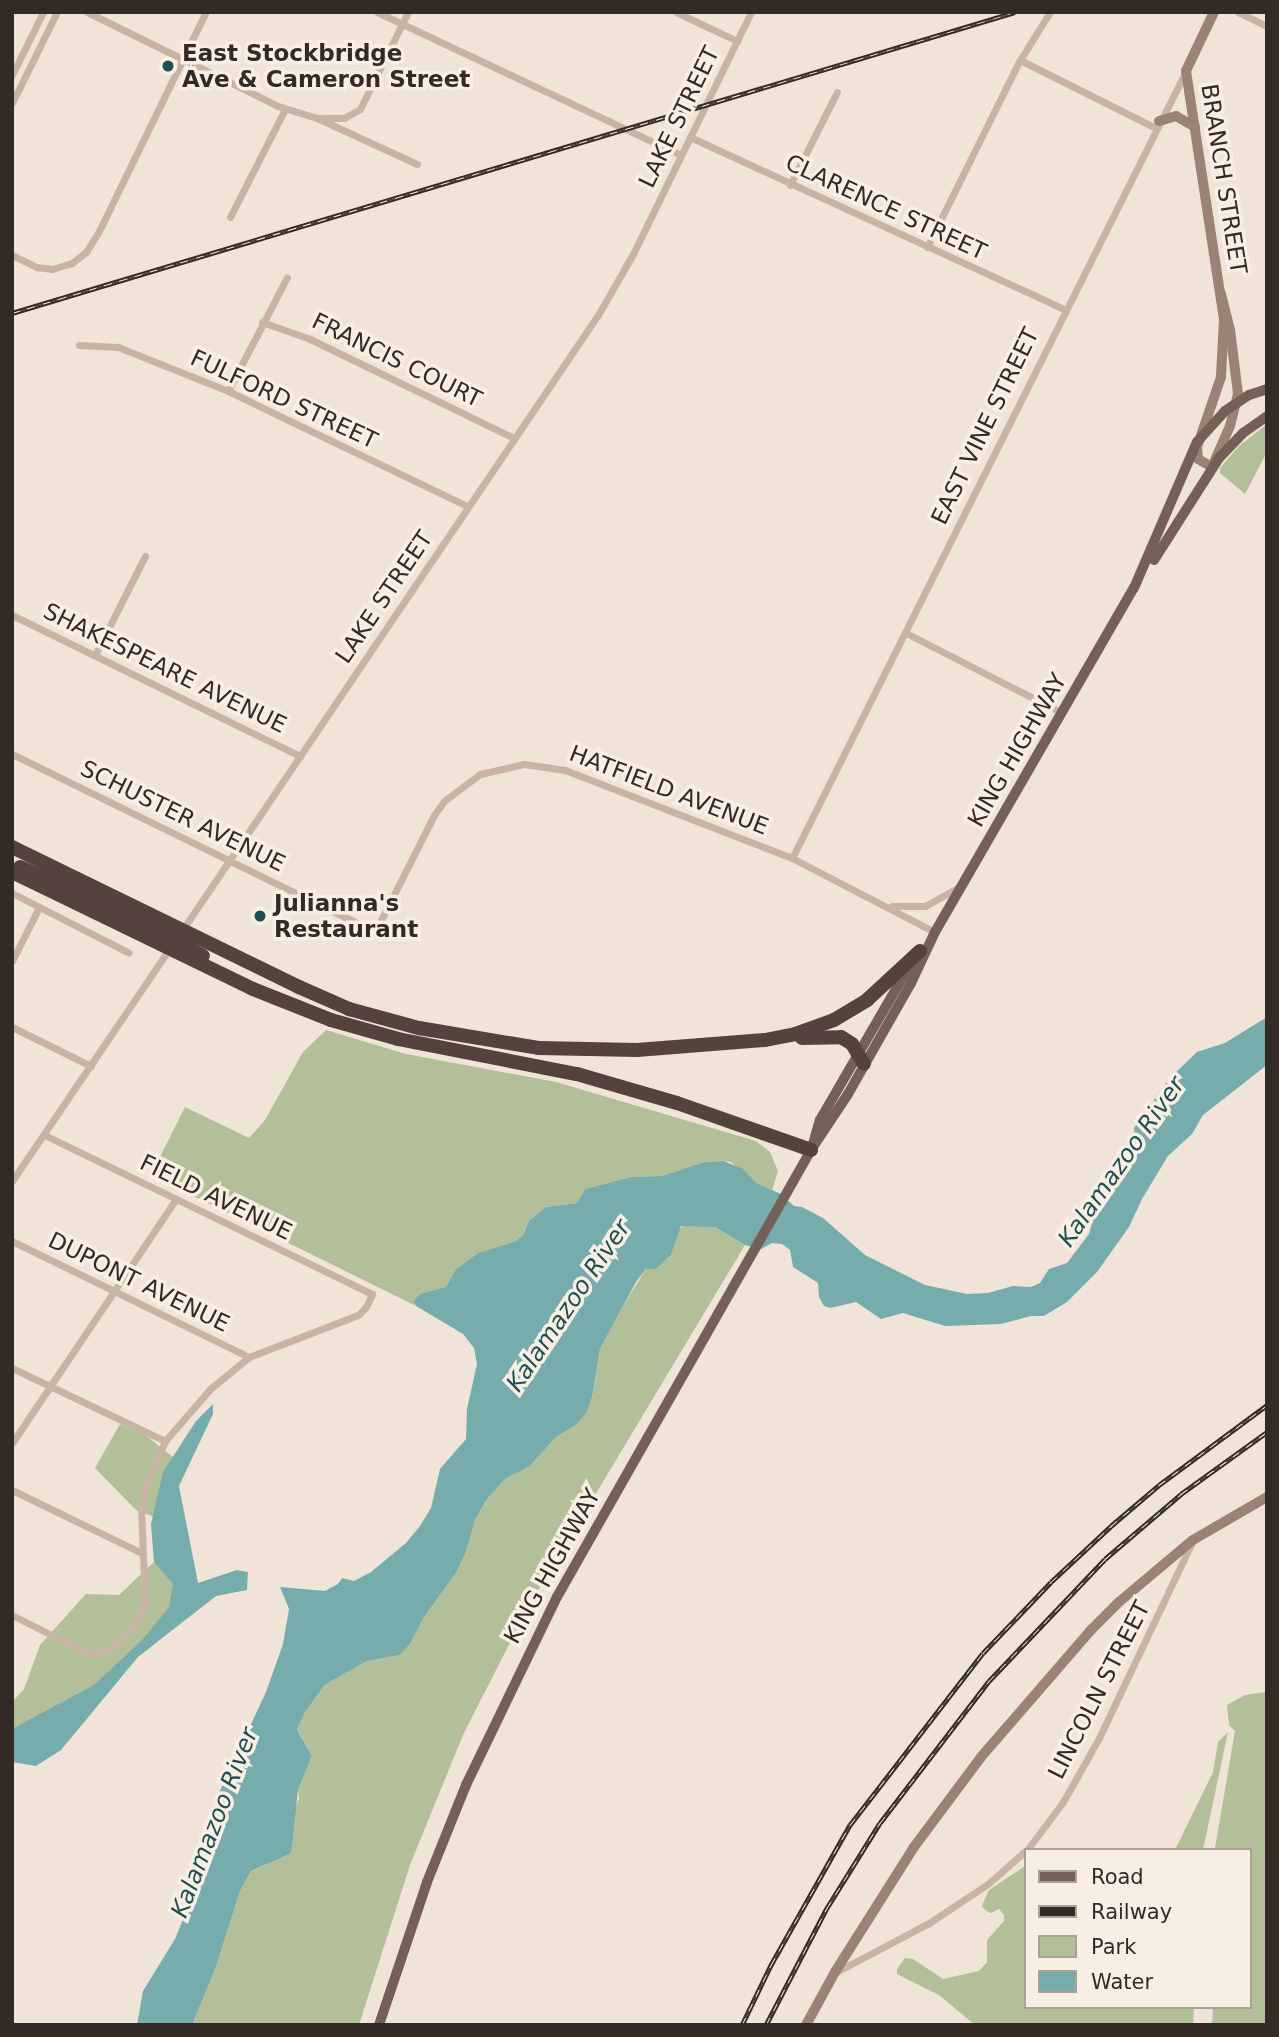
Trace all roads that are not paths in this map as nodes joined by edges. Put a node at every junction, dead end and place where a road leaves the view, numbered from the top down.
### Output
1 (43, 12) edge
2 (57, 12) edge
3 (87, 12) edge
4 (206, 12) edge
5 (377, 12) edge
6 (408, 12) edge
7 (676, 12) edge
8 (751, 12) edge
9 (1050, 12) edge
10 (1214, 12) edge
11 (1238, 12) edge
12 (402, 24) junction
13 (1267, 26) edge
14 (737, 41) junction
15 (183, 58) junction
16 (1020, 60) junction
17 (1186, 71) junction
18 (12, 75) edge
19 (837, 92) dead end
20 (12, 103) edge
21 (285, 109) junction
22 (317, 118) junction
23 (1158, 124) junction
24 (1195, 127) junction
25 (690, 137) junction
26 (681, 155) junction
27 (417, 164) dead end
28 (790, 185) junction
29 (230, 217) dead end
30 (927, 247) junction
31 (12, 255) edge
32 (287, 277) dead end
33 (1221, 293) junction
34 (1066, 310) junction
35 (262, 323) junction
36 (79, 345) dead end
37 (1267, 389) edge
38 (228, 391) junction
39 (1237, 402) junction
40 (1267, 416) edge
41 (514, 438) junction
42 (1198, 442) junction
43 (1212, 467) junction
44 (467, 506) junction
45 (145, 556) dead end
46 (1134, 588) junction
47 (12, 615) edge
48 (906, 633) junction
49 (94, 654) junction
50 (1062, 713) junction
51 (12, 754) edge
52 (300, 756) junction
53 (12, 847) edge
54 (792, 858) junction
55 (231, 861) junction
56 (12, 864) edge
57 (12, 872) edge
58 (965, 882) junction
59 (12, 893) edge
60 (887, 905) junction
61 (39, 907) junction
62 (375, 932) joint
63 (935, 932) junction
64 (175, 940) junction
65 (920, 951) junction
66 (129, 953) dead end
67 (12, 961) edge
68 (12, 1027) edge
69 (765, 1040) junction
70 (861, 1058) junction
71 (91, 1066) junction
72 (44, 1135) junction
73 (811, 1150) junction
74 (12, 1181) edge
75 (176, 1199) junction
76 (12, 1241) edge
77 (114, 1292) junction
78 (249, 1357) junction
79 (12, 1368) edge
80 (51, 1386) junction
81 (165, 1441) junction
82 (12, 1443) edge
83 (12, 1490) edge
84 (1267, 1497) edge
85 (1193, 1540) junction
86 (142, 1553) junction
87 (12, 1615) edge
88 (1028, 1848) edge
89 (1024, 1853) edge
90 (835, 1972) junction
91 (379, 2025) edge
92 (806, 2025) edge

1 - 18 street
2 - 20 street
3 - 15 street
4 - 15 street
5 - 12 street
6 - 12 street
7 - 14 street
8 - 14 street, LAKE STREET
9 - 16 street
10 - 17 street, EAST VINE STREET
11 - 13 street
12 - 22 street
12 - 26 street
14 - 25 street, LAKE STREET
15 - 21 street
15 - 31 street
16 - 23 street
16 - 30 street
17 - 23 street, EAST VINE STREET
17 - 24 street, BRANCH STREET
19 - 28 street
21 - 22 street
21 - 29 street
22 - 27 street
23 - 24 street
23 - 34 street, EAST VINE STREET
24 - 33 street, BRANCH STREET
25 - 26 street, LAKE STREET
25 - 28 street, CLARENCE STREET
26 - 41 street, LAKE STREET
28 - 30 street, CLARENCE STREET
30 - 34 street, CLARENCE STREET
32 - 35 street
33 - 39 street, BRANCH STREET
33 - 42 street, BRANCH STREET
34 - 48 street, EAST VINE STREET
35 - 38 street
35 - 41 street, FRANCIS COURT
36 - 38 street, FULFORD STREET
37 - 39 main road, KING HIGHWAY
38 - 44 street, FULFORD STREET
39 - 42 main road, KING HIGHWAY
39 - 43 street, BRANCH STREET
40 - 43 main road, KING HIGHWAY
41 - 44 street, LAKE STREET
42 - 43 street
42 - 46 main road, KING HIGHWAY
43 - 46 main road, KING HIGHWAY
44 - 52 street, LAKE STREET
45 - 49 street
46 - 50 main road, KING HIGHWAY
47 - 49 street, SHAKESPEARE AVENUE
48 - 50 street
48 - 54 street, EAST VINE STREET
49 - 52 street, SHAKESPEARE AVENUE
50 - 58 main road, KING HIGHWAY
51 - 55 street, SCHUSTER AVENUE
52 - 55 street, LAKE STREET
53 - 64 highway
54 - 60 street, HATFIELD AVENUE
54 - 62 street, HATFIELD AVENUE
55 - 62 street, SCHUSTER AVENUE
55 - 64 street, LAKE STREET
56 - 64 highway
57 - 64 highway
58 - 60 street
58 - 63 main road, KING HIGHWAY
59 - 61 street
60 - 63 street, HATFIELD AVENUE
61 - 66 street
61 - 67 street
63 - 65 main road, KING HIGHWAY
63 - 70 main road, KING HIGHWAY
64 - 69 highway
64 - 71 street, LAKE STREET
64 - 73 highway
65 - 69 highway
65 - 70 main road, KING HIGHWAY
68 - 71 street
69 - 70 highway
70 - 73 main road, KING HIGHWAY
71 - 72 street, LAKE STREET
72 - 74 street, LAKE STREET
72 - 75 street, FIELD AVENUE
73 - 91 main road, KING HIGHWAY
75 - 77 street
75 - 78 street, FIELD AVENUE
76 - 77 street, DUPONT AVENUE
77 - 78 street, DUPONT AVENUE
77 - 80 street
78 - 81 street
79 - 80 street
80 - 81 street
80 - 82 street
81 - 86 street
83 - 86 street
84 - 85 street
85 - 88 street, LINCOLN STREET
85 - 90 street
86 - 87 street
89 - 90 street, LINCOLN STREET
90 - 92 street

